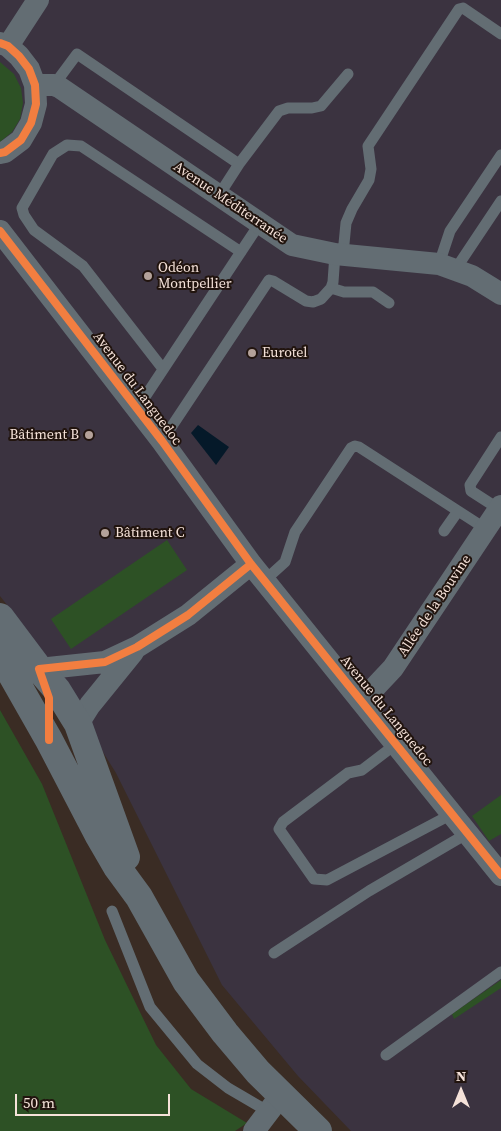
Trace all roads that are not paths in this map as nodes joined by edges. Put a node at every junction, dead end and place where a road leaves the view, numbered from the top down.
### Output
1 (38, 0) edge
2 (501, 34) edge
3 (4, 45) edge
4 (348, 74) dead end
5 (44, 85) junction
6 (2, 154) edge
7 (501, 155) edge
8 (239, 164) junction
9 (219, 195) junction
10 (501, 201) edge
11 (260, 224) junction
12 (2, 237) edge
13 (241, 252) junction
14 (339, 254) junction
15 (447, 267) junction
16 (331, 288) junction
17 (501, 294) edge
18 (389, 303) dead end
19 (163, 369) junction
20 (136, 408) junction
21 (501, 437) edge
22 (162, 440) junction
23 (500, 508) edge
24 (458, 511) junction
25 (486, 529) junction
26 (444, 531) dead end
27 (258, 572) junction
28 (0, 618) edge
29 (0, 640) edge
30 (136, 647) junction
31 (0, 654) edge
32 (39, 669) junction
33 (49, 698) junction
34 (362, 700) junction
35 (78, 724) junction
36 (49, 740) junction
37 (396, 744) junction
38 (452, 814) junction
39 (468, 833) junction
40 (501, 875) edge
41 (139, 897) junction
42 (112, 911) dead end
43 (274, 953) dead end
44 (501, 972) edge
45 (386, 1055) dead end
46 (276, 1103) junction
47 (254, 1131) edge
48 (318, 1131) edge

1 - 3 street
2 - 14 lane
3 - 5 street
4 - 8 lane
5 - 6 street
5 - 8 lane
5 - 9 street, Avenue Méditerranée
7 - 15 lane
8 - 9 lane
9 - 11 street, Avenue Méditerranée
10 - 15 lane
11 - 13 lane
11 - 14 street, Avenue Méditerranée
12 - 20 street, Avenue du Languedoc
13 - 19 lane
13 - 19 lane
14 - 15 street, Avenue Méditerranée
14 - 16 lane
15 - 17 street, Avenue Méditerranée
16 - 18 lane
16 - 22 lane
19 - 20 lane
20 - 22 street, Avenue du Languedoc
21 - 23 lane
22 - 27 street, Avenue du Languedoc
23 - 25 street, Allée de la Bouvine
24 - 25 lane
24 - 26 lane
24 - 27 lane
25 - 34 street, Allée de la Bouvine
27 - 30 street
27 - 34 street, Avenue du Languedoc
28 - 32 street
29 - 33 street
30 - 32 street
30 - 35 street
31 - 36 street
32 - 33 street
32 - 35 street
33 - 35 street
33 - 36 street
34 - 37 street, Avenue du Languedoc
35 - 41 street
36 - 41 street
37 - 38 street, Avenue du Languedoc
37 - 38 lane
38 - 39 street, Avenue du Languedoc
39 - 40 street, Avenue du Languedoc
39 - 43 lane
41 - 46 street
42 - 46 lane
44 - 45 lane
46 - 47 street
46 - 48 street

